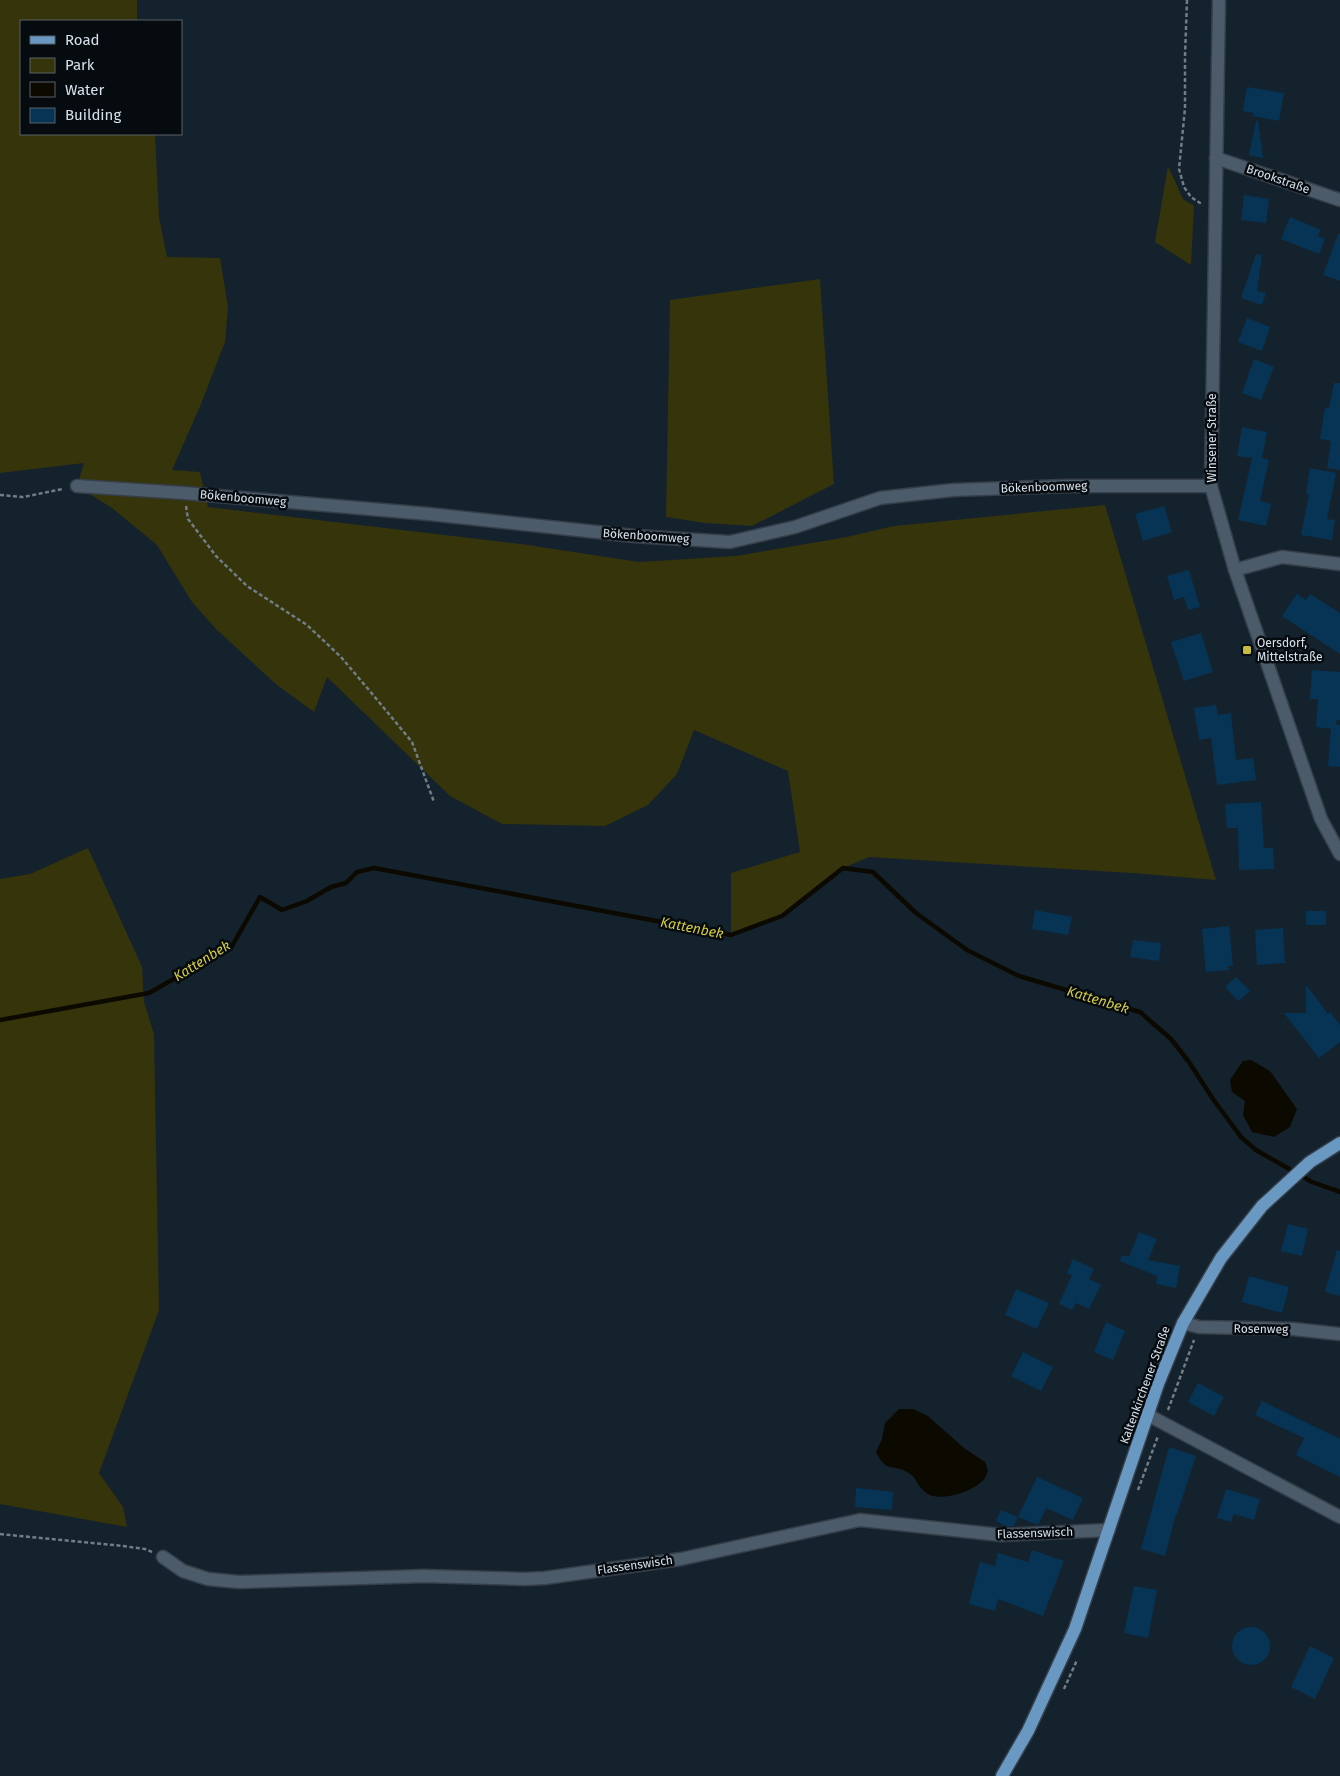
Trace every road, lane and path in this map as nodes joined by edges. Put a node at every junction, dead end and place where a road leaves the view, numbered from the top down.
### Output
1 (1187, 0) edge
2 (1219, 0) edge
3 (1216, 158) junction
4 (1340, 200) edge
5 (1214, 213) junction
6 (77, 486) joint
7 (1211, 486) junction
8 (184, 492) junction
9 (0, 495) edge
10 (1340, 564) edge
11 (1235, 570) junction
12 (434, 802) dead end
13 (1340, 854) edge
14 (1340, 1143) edge
15 (1183, 1323) junction
16 (1340, 1334) edge
17 (1148, 1415) junction
18 (1340, 1517) edge
19 (1109, 1530) junction
20 (0, 1534) edge
21 (163, 1557) joint
22 (1002, 1776) edge

1 - 5 path
2 - 3 street, Winsener Straße
3 - 4 street, Brookstraße
3 - 5 street, Winsener Straße
5 - 7 street, Winsener Straße
6 - 8 street, Bökenboomweg
6 - 9 path
7 - 8 street, Bökenboomweg
7 - 11 street, Winsener Straße
8 - 12 path
10 - 11 street
11 - 13 street, Winsener Straße
14 - 15 main road, Kaltenkirchener Straße
15 - 16 street, Rosenweg
15 - 17 main road, Kaltenkirchener Straße
17 - 18 street
17 - 19 main road, Kaltenkirchener Straße
19 - 21 street, Flassenswisch
19 - 22 main road, Kaltenkirchener Straße
20 - 21 path

